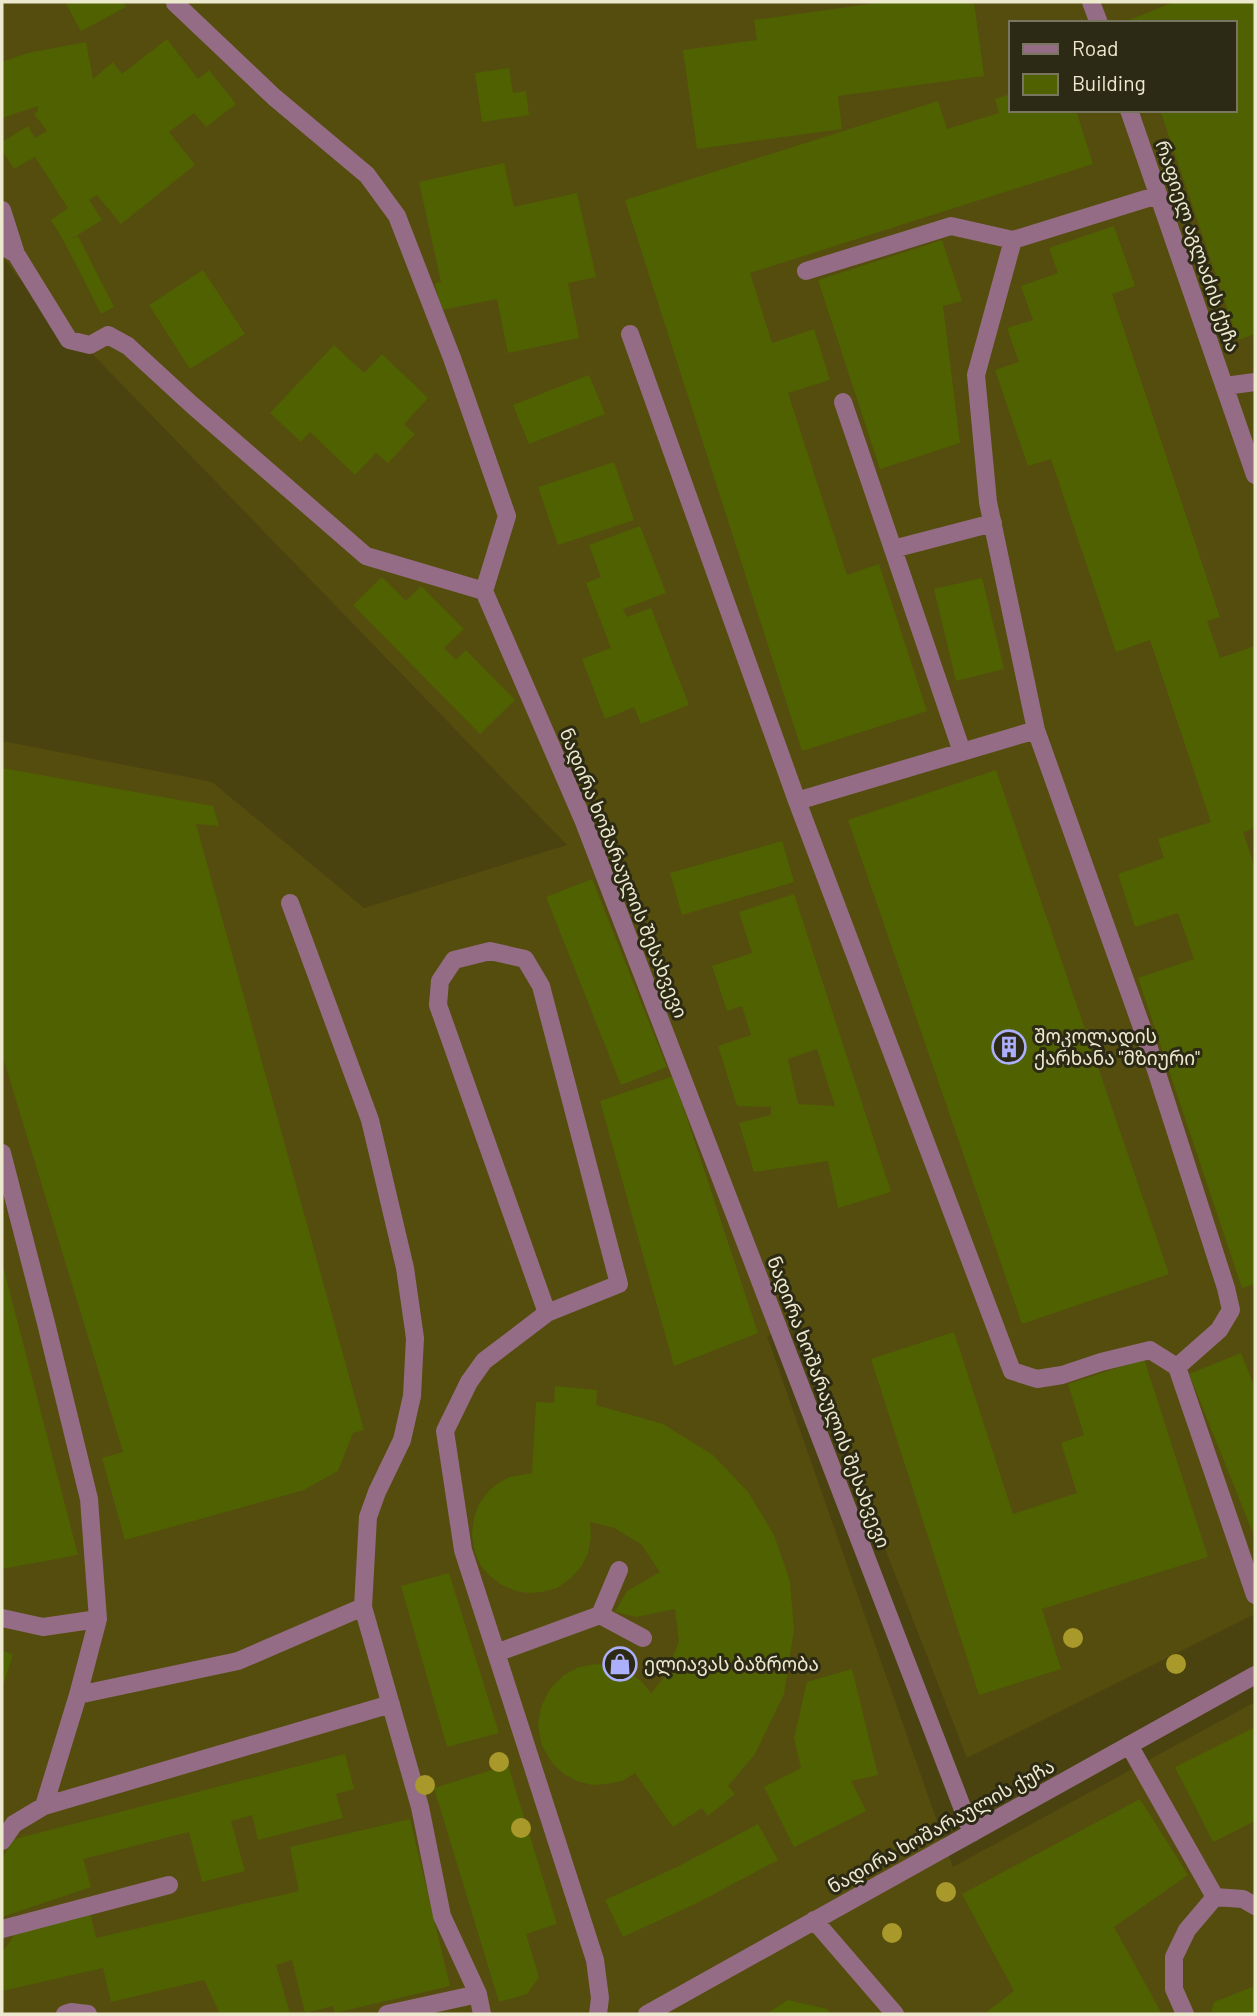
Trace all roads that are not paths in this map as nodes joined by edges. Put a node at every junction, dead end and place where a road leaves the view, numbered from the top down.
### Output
1 (175, 2) edge
2 (1091, 2) edge
3 (1098, 21) edge
4 (1130, 112) edge
5 (1158, 195) junction
6 (2, 209) edge
7 (1013, 240) junction
8 (9, 250) edge
9 (806, 271) dead end
10 (630, 334) dead end
11 (1255, 382) edge
12 (1224, 386) junction
13 (843, 401) dead end
14 (1255, 475) edge
15 (993, 523) junction
16 (893, 549) junction
17 (484, 591) junction
18 (1036, 730) junction
19 (962, 752) junction
20 (797, 801) junction
21 (290, 903) dead end
22 (2, 1153) edge
23 (547, 1313) junction
24 (1177, 1367) junction
25 (618, 1570) dead end
26 (1255, 1595) edge
27 (363, 1607) junction
28 (600, 1615) junction
29 (2, 1618) edge
30 (98, 1619) junction
31 (643, 1638) dead end
32 (496, 1653) junction
33 (1255, 1675) edge
34 (78, 1695) junction
35 (391, 1703) junction
36 (1129, 1745) junction
37 (44, 1806) junction
38 (972, 1833) junction
39 (2, 1841) edge
40 (169, 1885) dead end
41 (1215, 1897) junction
42 (1255, 1906) edge
43 (814, 1920) junction
44 (2, 1930) edge
45 (478, 1994) junction
46 (65, 2014) edge
47 (88, 2014) edge
48 (387, 2014) edge
49 (482, 2014) edge
50 (598, 2014) edge
51 (647, 2014) edge
52 (895, 2014) edge
53 (1185, 2014) edge

1 - 17 street
2 - 3 street
4 - 5 street, რაფიელ აგლაძის ქუჩა
5 - 7 street
5 - 12 street, რაფიელ აგლაძის ქუჩა
6 - 8 street
7 - 9 street
7 - 15 street
8 - 17 street
10 - 20 street
11 - 12 street
12 - 14 street, რაფიელ აგლაძის ქუჩა
13 - 16 street
15 - 16 street
15 - 18 street
16 - 19 street
17 - 38 street, ნადირა ხოშარაულის შესახვევი
18 - 19 street
18 - 24 street
19 - 20 street
20 - 24 street
21 - 27 street
22 - 30 street
23 - 23 street
23 - 32 street
24 - 26 street
25 - 28 street
27 - 34 street
27 - 35 street
28 - 31 street
28 - 32 street
29 - 30 street
30 - 34 street
32 - 50 street
33 - 36 street, ნადირა ხოშარაულის ქუჩა
34 - 37 street
35 - 37 street
35 - 45 street
36 - 38 street, ნადირა ხოშარაულის ქუჩა
36 - 41 street
37 - 39 street
38 - 43 street, ნადირა ხოშარაულის ქუჩა
40 - 44 street
41 - 42 street
41 - 53 street
43 - 51 street, ნადირა ხოშარაულის ქუჩა
43 - 52 street
45 - 48 street
45 - 49 street
46 - 47 street

